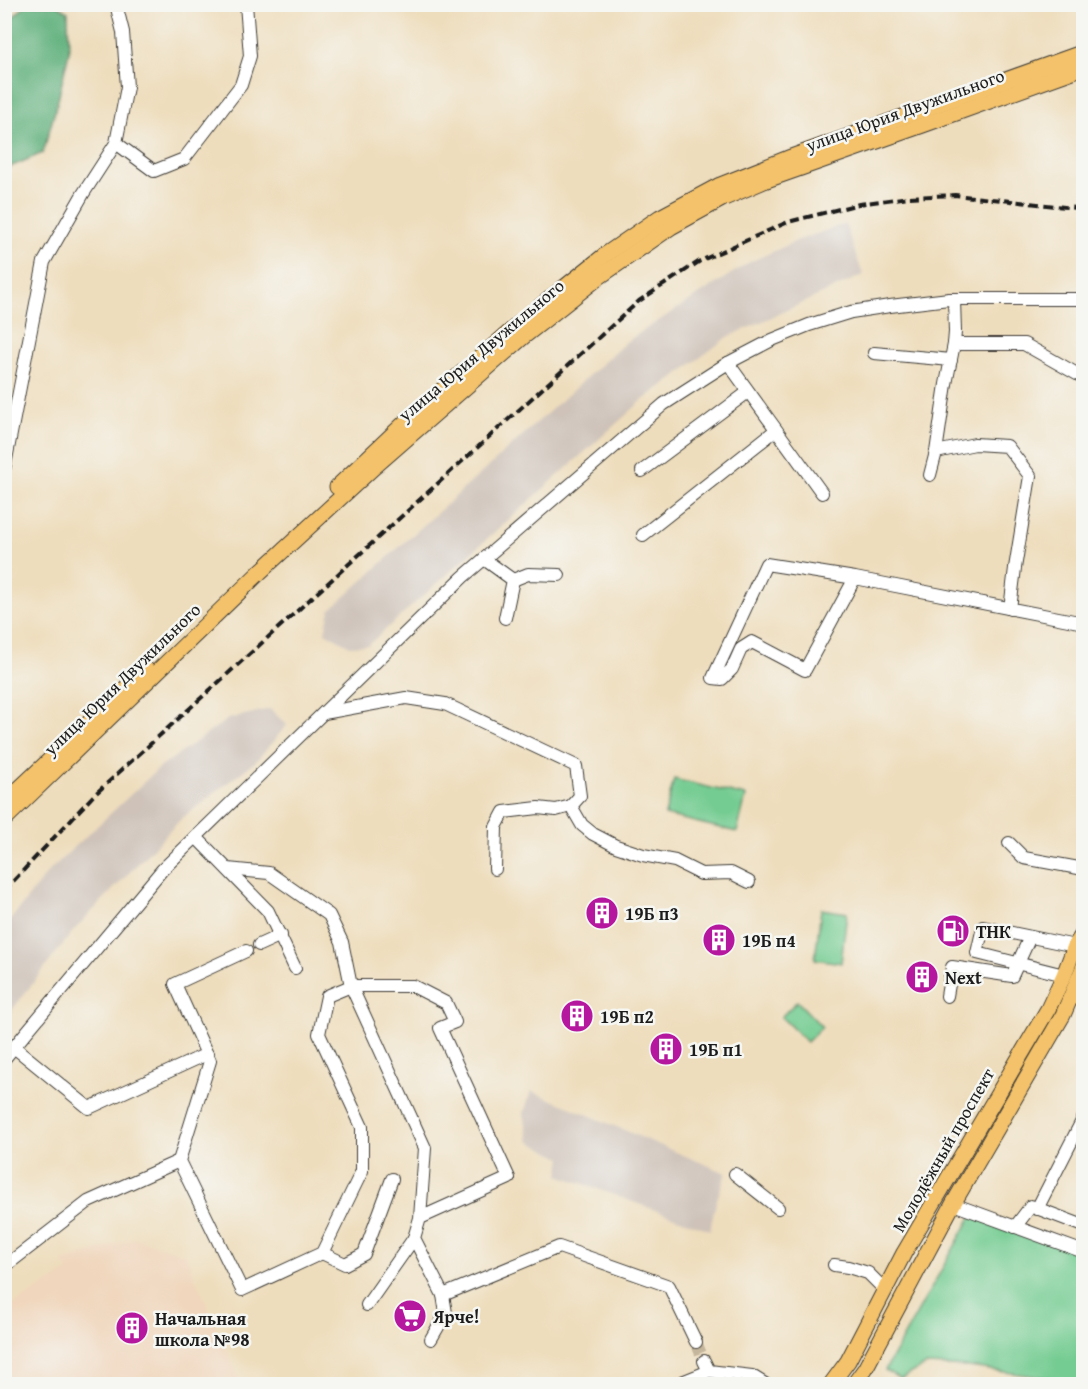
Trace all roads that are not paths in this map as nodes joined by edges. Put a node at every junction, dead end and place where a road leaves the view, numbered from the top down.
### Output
1 (116, 4) edge
2 (246, 4) edge
3 (1083, 52) edge
4 (1083, 67) edge
5 (116, 143) junction
6 (954, 299) junction
7 (1083, 299) edge
8 (954, 344) junction
9 (874, 353) dead end
10 (951, 360) junction
11 (728, 363) junction
12 (1083, 378) edge
13 (748, 392) junction
14 (776, 430) junction
15 (936, 452) junction
16 (4, 470) edge
17 (642, 471) dead end
18 (930, 475) dead end
19 (822, 493) dead end
20 (643, 535) dead end
21 (484, 560) junction
22 (559, 575) dead end
23 (855, 578) junction
24 (513, 580) junction
25 (1010, 609) junction
26 (505, 618) dead end
27 (1083, 623) edge
28 (324, 712) junction
29 (4, 803) edge
30 (571, 806) junction
31 (4, 820) edge
32 (196, 837) junction
33 (1009, 843) dead end
34 (228, 869) junction
35 (495, 869) dead end
36 (1083, 869) edge
37 (749, 882) dead end
38 (1083, 932) edge
39 (281, 935) junction
40 (1030, 937) junction
41 (259, 945) dead end
42 (1075, 946) junction
43 (246, 951) dead end
44 (1017, 963) junction
45 (1083, 966) edge
46 (295, 968) dead end
47 (1064, 975) junction
48 (351, 986) junction
49 (947, 996) dead end
50 (14, 1047) junction
51 (207, 1054) junction
52 (4, 1059) edge
53 (1083, 1117) edge
54 (180, 1161) junction
55 (735, 1174) dead end
56 (392, 1179) dead end
57 (952, 1204) junction
58 (778, 1208) dead end
59 (1037, 1209) junction
60 (420, 1218) junction
61 (1083, 1226) edge
62 (1015, 1227) junction
63 (414, 1238) junction
64 (1083, 1252) edge
65 (322, 1253) junction
66 (834, 1265) dead end
67 (4, 1267) edge
68 (885, 1290) junction
69 (443, 1295) junction
70 (367, 1305) dead end
71 (431, 1339) dead end
72 (696, 1342) tunnel mouth
73 (677, 1384) edge
74 (765, 1384) edge
75 (831, 1384) edge
76 (854, 1384) edge

1 - 5 street
2 - 5 street
3 - 29 main road, улица Юрия Двужильного
4 - 31 main road, улица Юрия Двужильного
5 - 16 street
6 - 7 street
6 - 8 street
6 - 11 street
8 - 10 street
8 - 12 street
9 - 10 street
10 - 15 street
11 - 13 street
11 - 21 street
13 - 14 street
13 - 17 street
14 - 19 street
14 - 20 street
15 - 18 street
15 - 25 street
21 - 24 street
21 - 28 street
22 - 24 street
23 - 23 street
23 - 25 street
24 - 26 street
25 - 27 street
28 - 30 street
28 - 32 street
30 - 35 street
30 - 37 street
32 - 34 street
32 - 50 street
33 - 36 street
34 - 39 street
34 - 48 street
38 - 42 main road, Молодёжный проспект
39 - 41 street
39 - 46 street
40 - 42 street
40 - 44 street
40 - 44 street
42 - 47 main road, Молодёжный проспект
43 - 51 street
44 - 47 street
44 - 49 street
45 - 57 main road, Молодёжный проспект
47 - 68 main road, Молодёжный проспект
48 - 60 street
48 - 60 street
48 - 65 street
50 - 51 street
50 - 52 street
51 - 54 street
53 - 59 street
54 - 65 street
54 - 67 street
55 - 58 street
56 - 65 street
57 - 62 street
57 - 76 main road, Молодёжный проспект
59 - 61 street
59 - 62 street
60 - 63 street
62 - 64 street
63 - 69 street
63 - 70 street
66 - 68 street
68 - 75 main road, Молодёжный проспект
69 - 71 street
69 - 72 street
73 - 74 street

